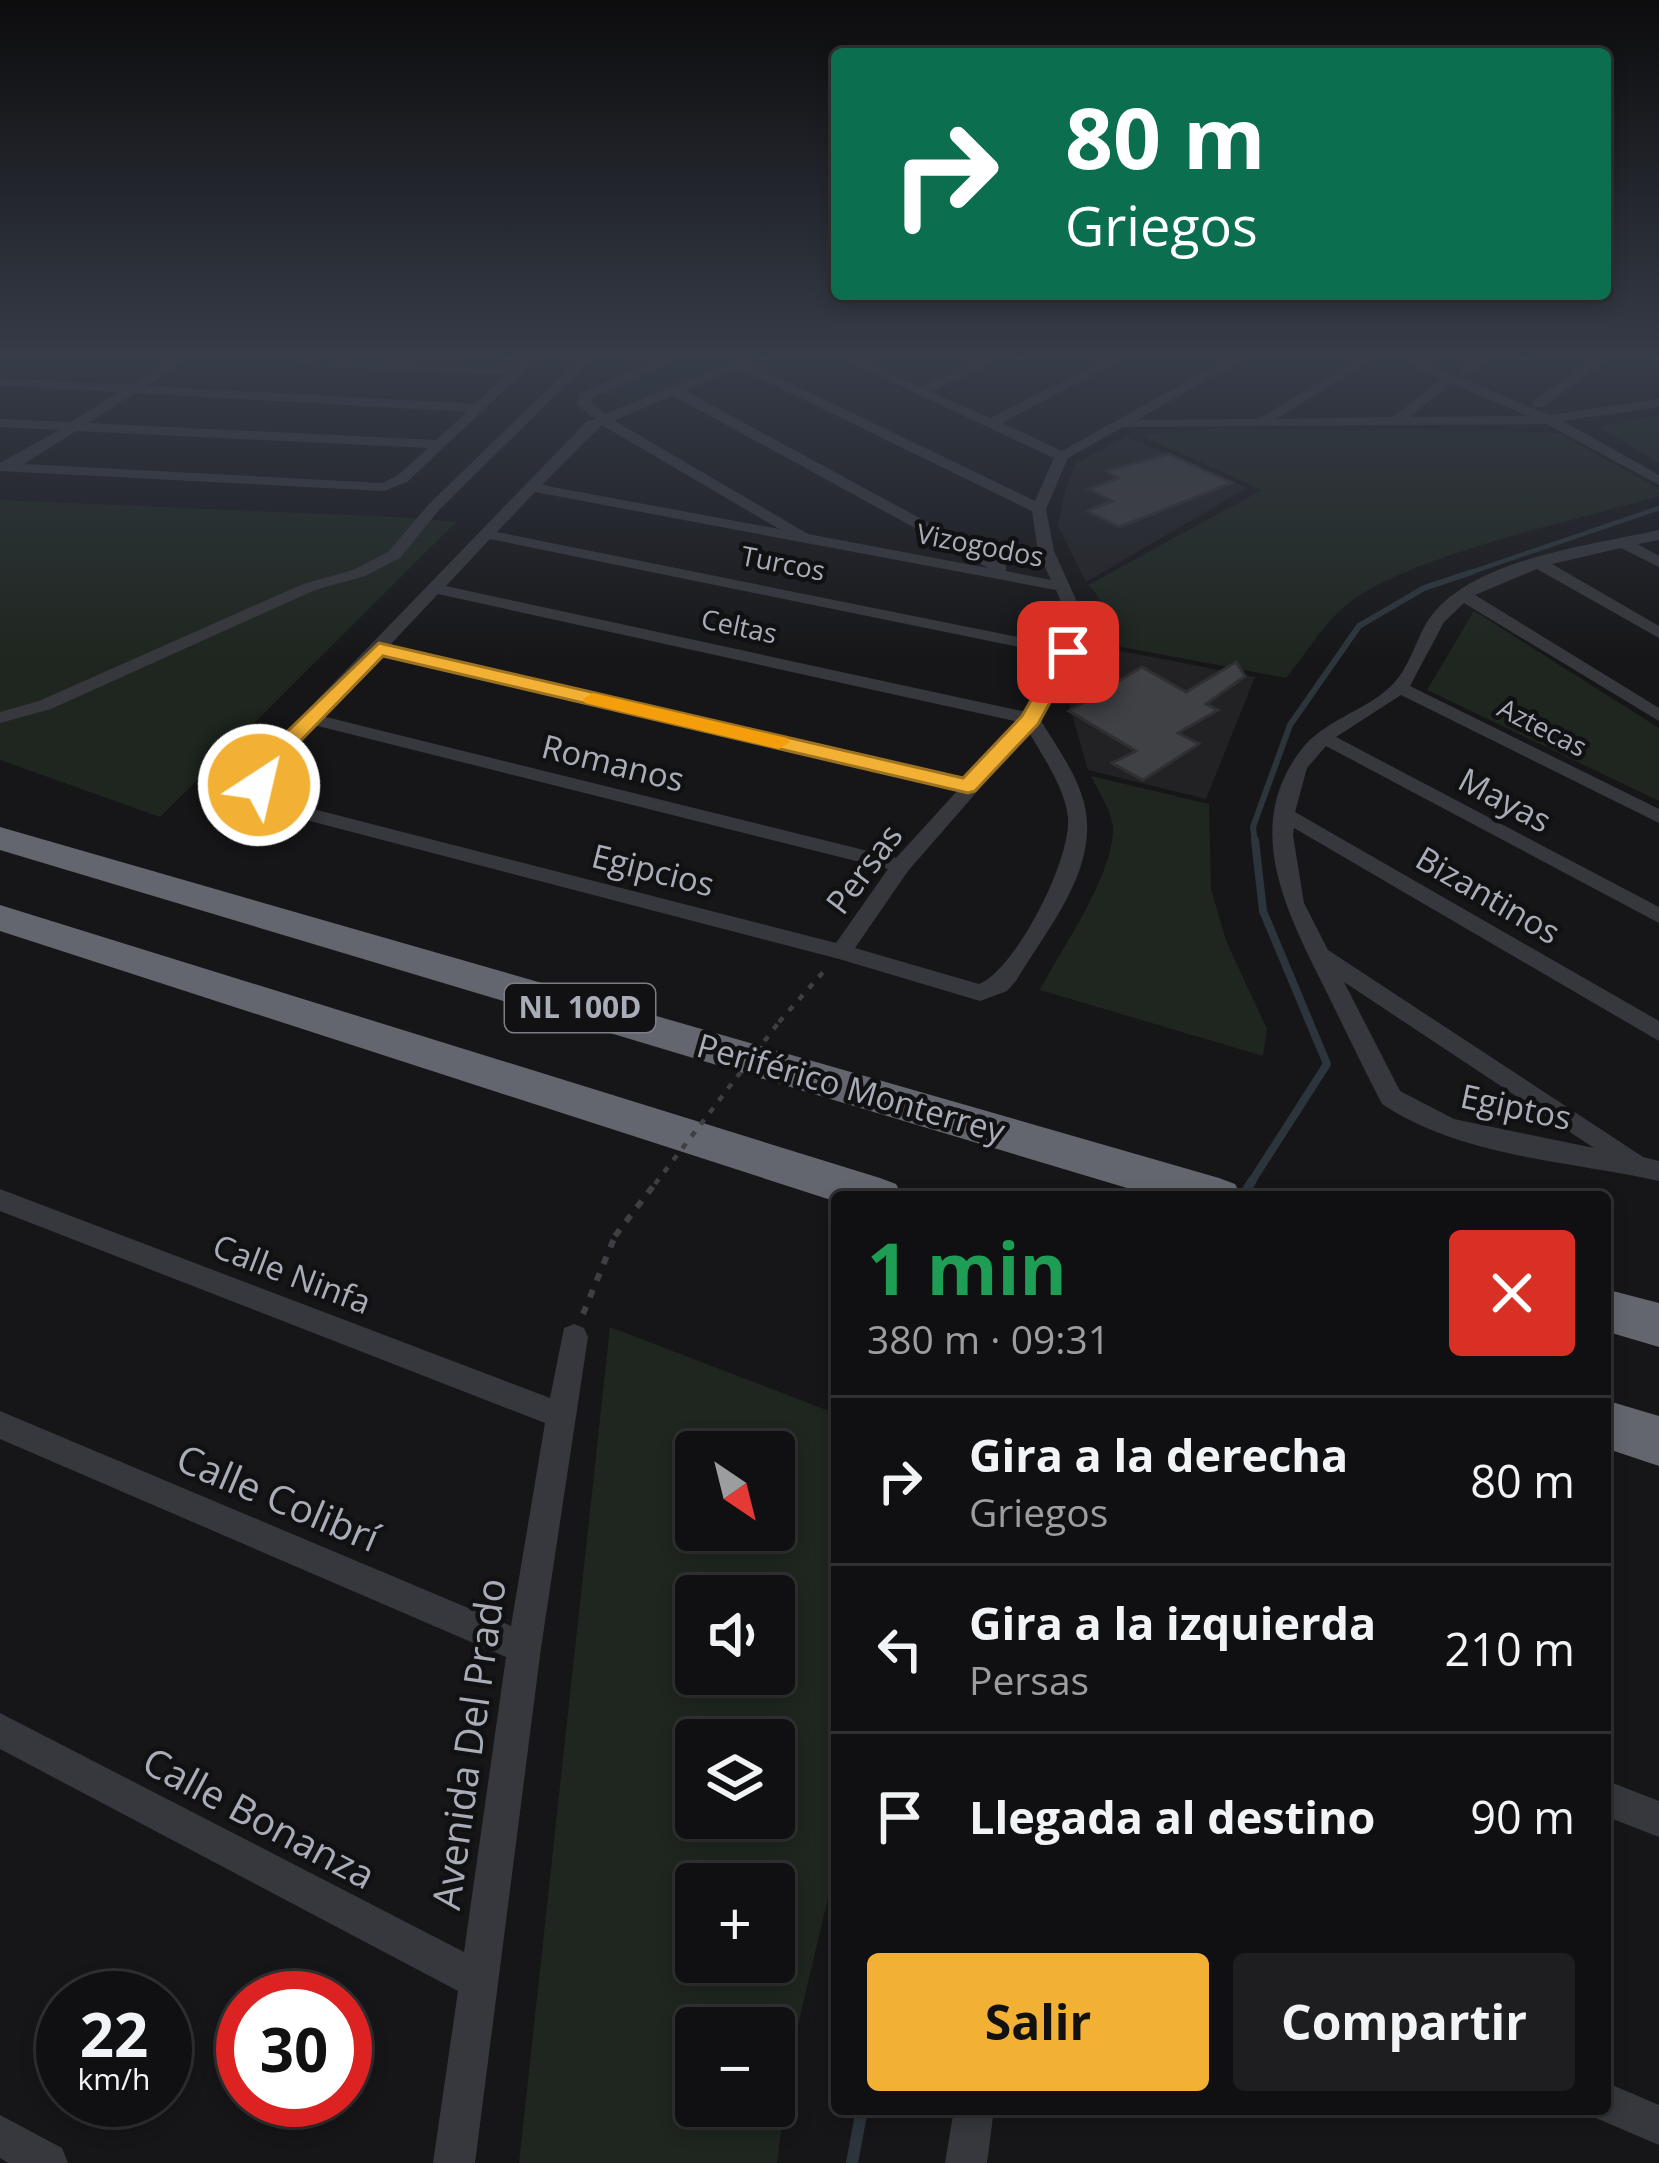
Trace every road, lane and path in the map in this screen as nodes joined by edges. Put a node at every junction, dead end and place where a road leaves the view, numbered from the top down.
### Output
1 (419, 462) edge
2 (481, 462) edge
3 (555, 462) edge
4 (675, 462) edge
5 (804, 462) edge
6 (945, 462) edge
7 (1060, 462) edge
8 (1629, 462) edge
9 (4, 467) edge
10 (1659, 481) edge
11 (532, 487) junction
12 (1040, 509) junction
13 (486, 534) junction
14 (1659, 535) edge
15 (802, 536) junction
16 (1624, 543) junction
17 (1659, 562) edge
18 (1540, 564) junction
19 (1013, 577) junction
20 (1064, 586) junction
21 (435, 588) junction
22 (1463, 596) junction
23 (1659, 633) edge
24 (379, 649) junction
25 (1068, 652) junction
26 (1400, 688) junction
27 (1659, 716) edge
28 (0, 718) edge
29 (311, 719) junction
30 (1031, 719) junction
31 (1324, 737) junction
32 (968, 786) junction
33 (1284, 814) junction
34 (1659, 817) edge
35 (0, 838) edge
36 (901, 866) junction
37 (1659, 916) edge
38 (0, 918) edge
39 (841, 952) junction
40 (1317, 954) junction
41 (1659, 1032) edge
42 (1652, 1169) edge
43 (861, 1191) edge
44 (1198, 1191) edge
45 (0, 1200) edge
46 (1611, 1312) edge
47 (1659, 1325) edge
48 (574, 1337) joint
49 (559, 1415) junction
50 (0, 1425) edge
51 (1611, 1426) edge
52 (1659, 1441) edge
53 (524, 1648) junction
54 (0, 1730) edge
55 (1611, 1800) edge
56 (1659, 1819) edge
57 (479, 1981) junction
58 (1611, 2105) edge
59 (973, 2115) edge
60 (1659, 2125) edge
61 (0, 2135) edge
62 (47, 2163) edge
63 (454, 2163) edge
64 (966, 2163) edge

1 - 9 street
2 - 28 street
3 - 11 street
4 - 15 street
5 - 19 street
6 - 12 street
7 - 12 street
8 - 10 street
11 - 13 street
11 - 15 street, Vizogodos
12 - 20 street
13 - 21 street
13 - 25 street, Turcos
14 - 16 street
15 - 19 street, Vizogodos
16 - 17 street
16 - 18 street
18 - 22 street
18 - 23 street
19 - 20 street, Vizogodos
20 - 25 street
21 - 24 street
21 - 30 street, Celtas
22 - 26 street
22 - 27 street
24 - 29 street
24 - 32 street
25 - 30 street, Persas
26 - 31 street
26 - 34 street, Aztecas
29 - 36 street, Romanos
29 - 39 street, Egipcios
30 - 32 street, Persas
30 - 39 street, Egipcios
31 - 33 street
31 - 37 street, Mayas
32 - 36 street, Persas
33 - 40 street, Egiptos
33 - 41 street, Bizantinos
35 - 44 highway, Periférico Monterrey / NL 100D
36 - 39 street, Persas
38 - 43 highway, NL 100D
39 - 48 path, bridge
40 - 42 street
40 - 42 street, Egiptos
45 - 49 street, Calle Ninfa
46 - 47 highway
48 - 49 street, Avenida Del Prado
49 - 53 street, Avenida Del Prado
50 - 53 street, Calle Colibrí
51 - 52 highway
53 - 57 street, Avenida Del Prado
54 - 57 street, Calle Bonanza
55 - 56 street
57 - 63 street, Avenida Del Prado
58 - 60 street
59 - 64 street
61 - 62 street

